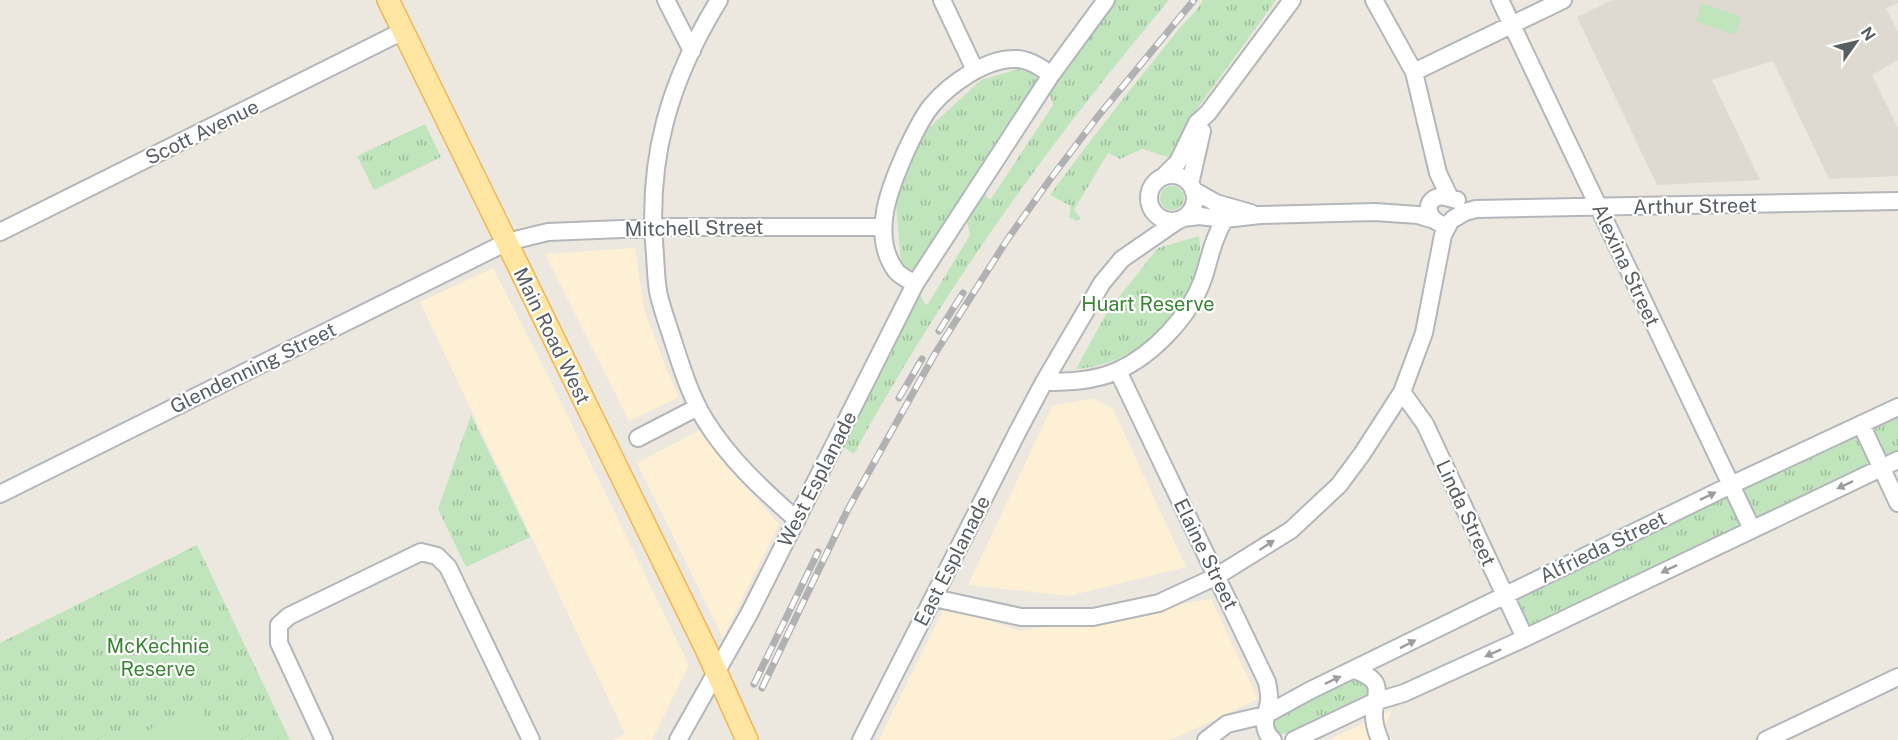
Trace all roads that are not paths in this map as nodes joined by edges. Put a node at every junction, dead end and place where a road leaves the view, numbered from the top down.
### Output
1 (388, 0) edge
2 (666, 0) edge
3 (720, 0) edge
4 (942, 0) edge
5 (1106, 0) edge
6 (1292, 0) edge
7 (1374, 0) edge
8 (1500, 0) edge
9 (1563, 0) edge
10 (1511, 25) junction
11 (403, 31) junction
12 (692, 51) junction
13 (975, 70) junction
14 (1414, 72) junction
15 (1052, 75) junction
16 (1208, 113) junction
17 (1163, 177) junction
18 (1192, 187) junction
19 (1442, 199) junction
20 (1898, 201) edge
21 (1150, 204) junction
22 (1599, 208) junction
23 (1492, 210) junction
24 (1375, 212) junction
25 (1260, 215) junction
26 (1203, 217) junction
27 (1225, 219) junction
28 (1180, 220) junction
29 (1442, 220) junction
30 (883, 226) junction
31 (652, 228) junction
32 (0, 232) edge
33 (507, 242) junction
34 (1142, 243) junction
35 (1211, 249) junction
36 (915, 284) junction
37 (1118, 371) junction
38 (1044, 382) junction
39 (1402, 392) junction
40 (1898, 406) edge
41 (698, 407) junction
42 (1861, 424) junction
43 (638, 438) dead end
44 (1898, 460) edge
45 (1882, 468) junction
46 (1731, 485) junction
47 (0, 494) edge
48 (1898, 503) edge
49 (797, 520) junction
50 (1752, 529) junction
51 (1217, 576) junction
52 (1504, 596) junction
53 (934, 598) junction
54 (1525, 638) junction
55 (1355, 670) junction
56 (717, 672) junction
57 (1898, 676) edge
58 (1267, 682) junction
59 (1309, 691) junction
60 (1374, 702) junction
61 (1265, 715) junction
62 (1336, 721) junction
63 (1379, 738) edge
64 (324, 740) edge
65 (531, 740) edge
66 (678, 740) edge
67 (747, 740) edge
68 (861, 740) edge
69 (1206, 740) edge
70 (1273, 740) edge
71 (1294, 740) edge
72 (1766, 740) edge

1 - 11 main road, Main Road West
2 - 12 street
3 - 12 street
4 - 13 street
5 - 15 street, West Esplanade
6 - 16 street
7 - 14 street
8 - 10 street, Alexina Street
9 - 10 street
10 - 14 street
10 - 22 street, Alexina Street
11 - 32 street, Scott Avenue
11 - 33 main road, Main Road West
12 - 31 street
13 - 15 street
13 - 30 street
14 - 19 street
15 - 36 street, West Esplanade
16 - 17 street
16 - 18 street
17 - 18 street
17 - 21 street
18 - 25 street
18 - 28 street
19 - 23 street
19 - 24 street
19 - 29 street
19 - 29 street
20 - 22 street, Arthur Street
21 - 28 street
21 - 34 street
22 - 23 street, Arthur Street
22 - 46 street, Alexina Street
23 - 29 street
24 - 25 street
24 - 29 street
25 - 27 street
26 - 27 street
26 - 28 street
26 - 35 street
27 - 35 street
28 - 34 street, East Esplanade
29 - 39 street
30 - 31 street, Mitchell Street
30 - 36 street
31 - 33 street, Mitchell Street
31 - 41 street
33 - 47 street, Glendenning Street
33 - 56 main road, Main Road West
34 - 38 street, East Esplanade
35 - 37 street
36 - 49 street, West Esplanade
37 - 38 street
37 - 51 street, Elaine Street
38 - 53 street, East Esplanade
51 -> 39 street
39 - 52 street, Linda Street
40 - 42 street, Alfrieda Street
41 - 43 street
41 - 49 street
42 - 45 street
42 - 46 street, Alfrieda Street
44 - 45 street
45 - 48 street
45 -> 50 street
46 - 50 street, Alexina Street
52 -> 46 street, Alfrieda Street
49 - 56 street, West Esplanade
50 -> 54 street
51 - 53 street
51 - 58 street, Elaine Street
52 - 54 street, Linda Street
55 -> 52 street, Alfrieda Street
53 - 68 street, East Esplanade
54 -> 60 street
59 -> 55 street, Alfrieda Street
55 - 60 street
56 - 66 street, West Esplanade
56 - 67 main road, Main Road West
57 - 72 street
58 - 59 street, Alfrieda Street
58 - 61 street, Elaine Street
59 - 61 street, Alfrieda Street
60 - 62 street
60 - 63 street
61 - 69 street, Alfrieda Street
61 - 70 street, Elaine Street
62 - 63 street
62 - 71 street
64 - 65 street

